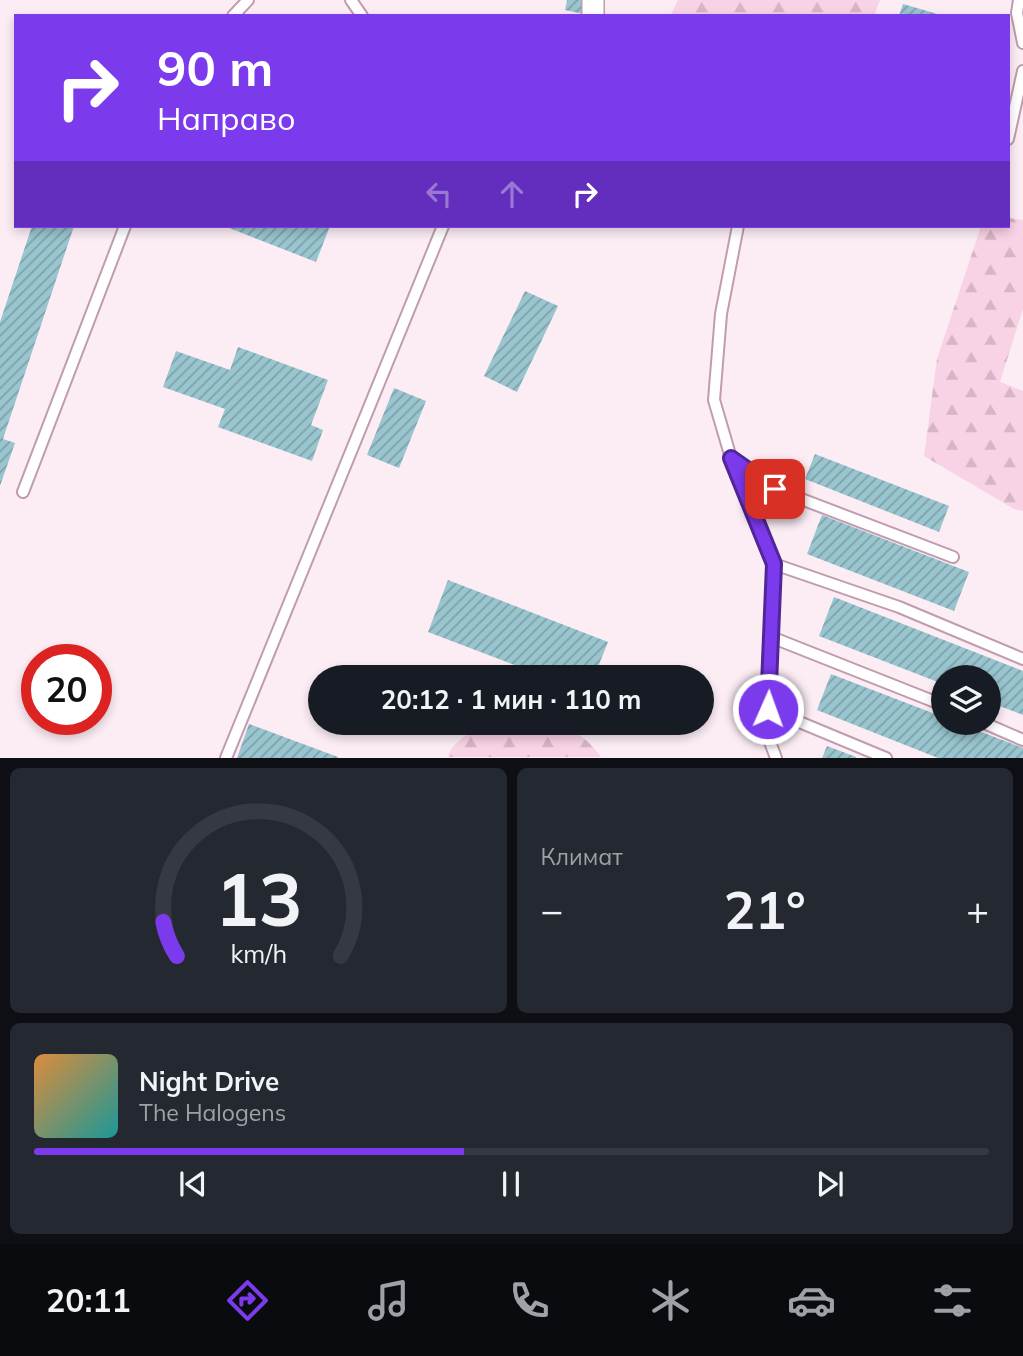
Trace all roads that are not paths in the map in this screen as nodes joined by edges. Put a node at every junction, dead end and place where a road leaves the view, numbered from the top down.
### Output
1 (248, 0) edge
2 (1019, 0) edge
3 (235, 14) edge
4 (1023, 43) edge
5 (1023, 71) edge
6 (1010, 130) edge
7 (124, 228) edge
8 (442, 228) edge
9 (738, 228) edge
10 (731, 458) junction
11 (23, 492) dead end
12 (953, 556) dead end
13 (774, 564) junction
14 (771, 637) junction
15 (1023, 659) edge
16 (931, 700) edge
17 (768, 709) junction
18 (1001, 730) edge
19 (1023, 740) edge
20 (226, 758) edge
21 (776, 758) edge
22 (886, 758) edge

1 - 3 lane
2 - 4 lane
5 - 6 lane
7 - 11 lane
8 - 20 lane
9 - 10 lane
10 - 12 lane
10 - 13 lane
13 - 14 lane
13 - 15 lane
14 - 16 lane
14 - 17 lane
17 - 21 lane
17 - 22 lane
18 - 19 lane

